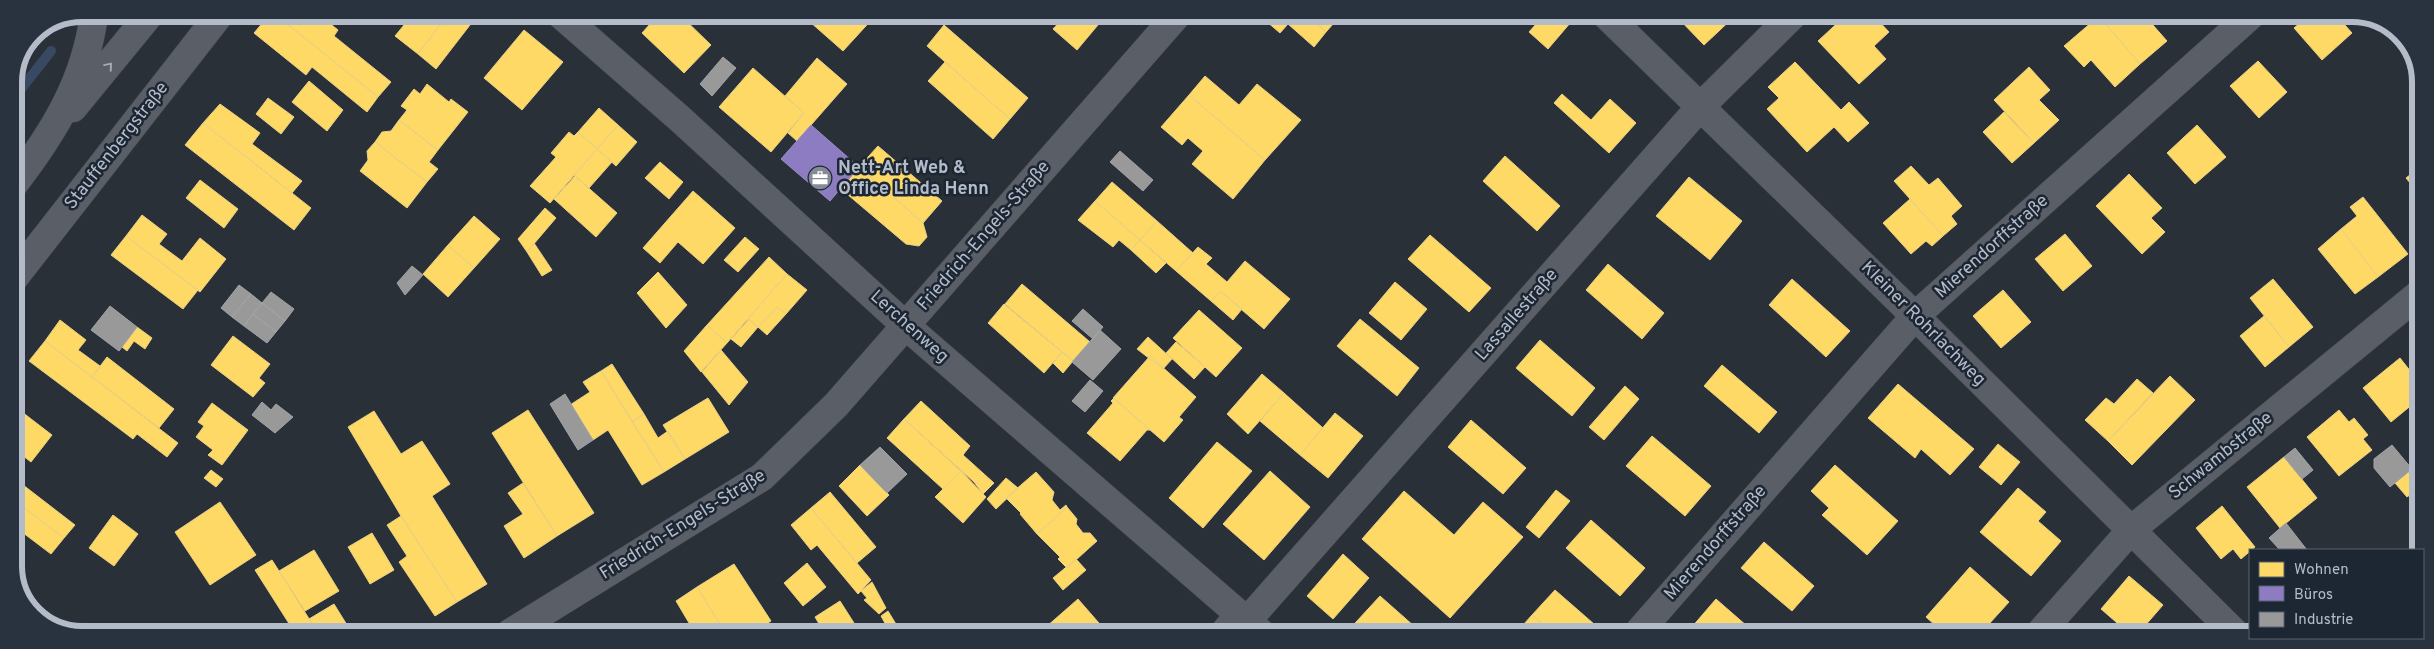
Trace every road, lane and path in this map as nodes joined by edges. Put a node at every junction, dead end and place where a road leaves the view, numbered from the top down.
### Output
1 (92, 22) edge
2 (144, 22) edge
3 (214, 22) edge
4 (569, 22) edge
5 (1171, 22) edge
6 (1613, 22) edge
7 (1788, 22) edge
8 (2243, 22) edge
9 (1701, 106) junction
10 (54, 129) junction
11 (22, 173) edge
12 (22, 267) edge
13 (2411, 300) edge
14 (1915, 316) junction
15 (906, 326) junction
16 (2131, 530) junction
17 (521, 626) edge
18 (1243, 626) edge
19 (1643, 626) edge
20 (2046, 626) edge
21 (2228, 626) edge

1 - 10 street
10 -> 2 street
3 - 12 street, Stauffenbergstraße
4 - 15 street, Lerchenweg
5 - 15 street, Friedrich-Engels-Straße
6 - 9 street, Kleiner Rohrlachweg
7 - 9 street, Lassallestraße
8 - 14 street, Mierendorffstraße
9 - 14 street, Kleiner Rohrlachweg
9 - 18 street, Lassallestraße
10 - 11 street
13 - 16 street, Schwambstraße
14 - 16 street, Kleiner Rohrlachweg
14 - 19 street, Mierendorffstraße
15 - 17 street, Friedrich-Engels-Straße
15 - 18 street, Lerchenweg
16 - 20 street, Schwambstraße
16 - 21 street, Kleiner Rohrlachweg

